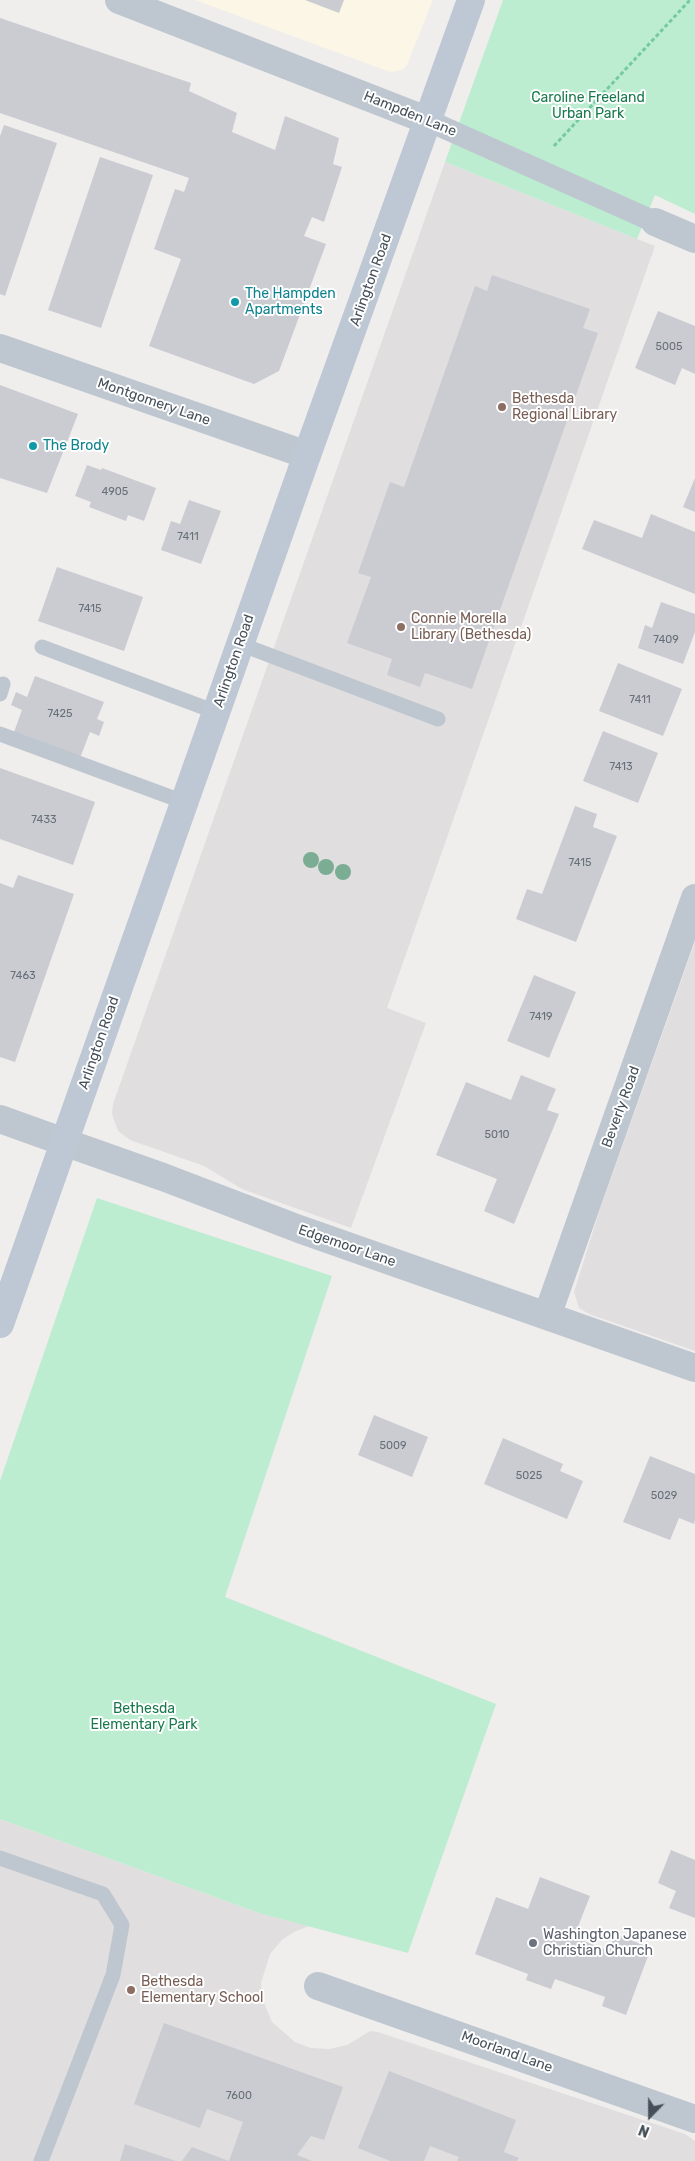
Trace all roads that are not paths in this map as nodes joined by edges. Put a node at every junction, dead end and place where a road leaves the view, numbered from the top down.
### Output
1 (119, 0) edge
2 (471, 0) edge
3 (429, 121) junction
4 (655, 222) joint
5 (695, 239) edge
6 (0, 348) edge
7 (307, 455) junction
8 (240, 644) junction
9 (42, 647) dead end
10 (216, 712) junction
11 (438, 719) dead end
12 (0, 734) edge
13 (184, 802) junction
14 (695, 898) edge
15 (0, 1119) edge
16 (64, 1142) junction
17 (547, 1316) junction
18 (0, 1324) edge
19 (695, 1368) edge
20 (0, 1858) edge
21 (318, 1986) dead end
22 (695, 2119) edge
23 (41, 2161) edge

1 - 3 street, Hampden Lane
2 - 3 main road, Arlington Road
3 - 4 street, Hampden Lane
3 - 7 main road, Arlington Road
4 - 5 street, Hampden Lane
6 - 7 street, Montgomery Lane
7 - 8 main road, Arlington Road
8 - 10 main road, Arlington Road
8 - 11 lane
9 - 10 lane
10 - 13 main road, Arlington Road
12 - 13 lane
13 - 16 main road, Arlington Road
14 - 17 street, Beverly Road
15 - 16 street, Edgemoor Lane
16 - 17 street, Edgemoor Lane
16 - 18 main road, Arlington Road
17 - 19 street, Edgemoor Lane
20 - 23 lane
21 - 22 street, Moorland Lane

